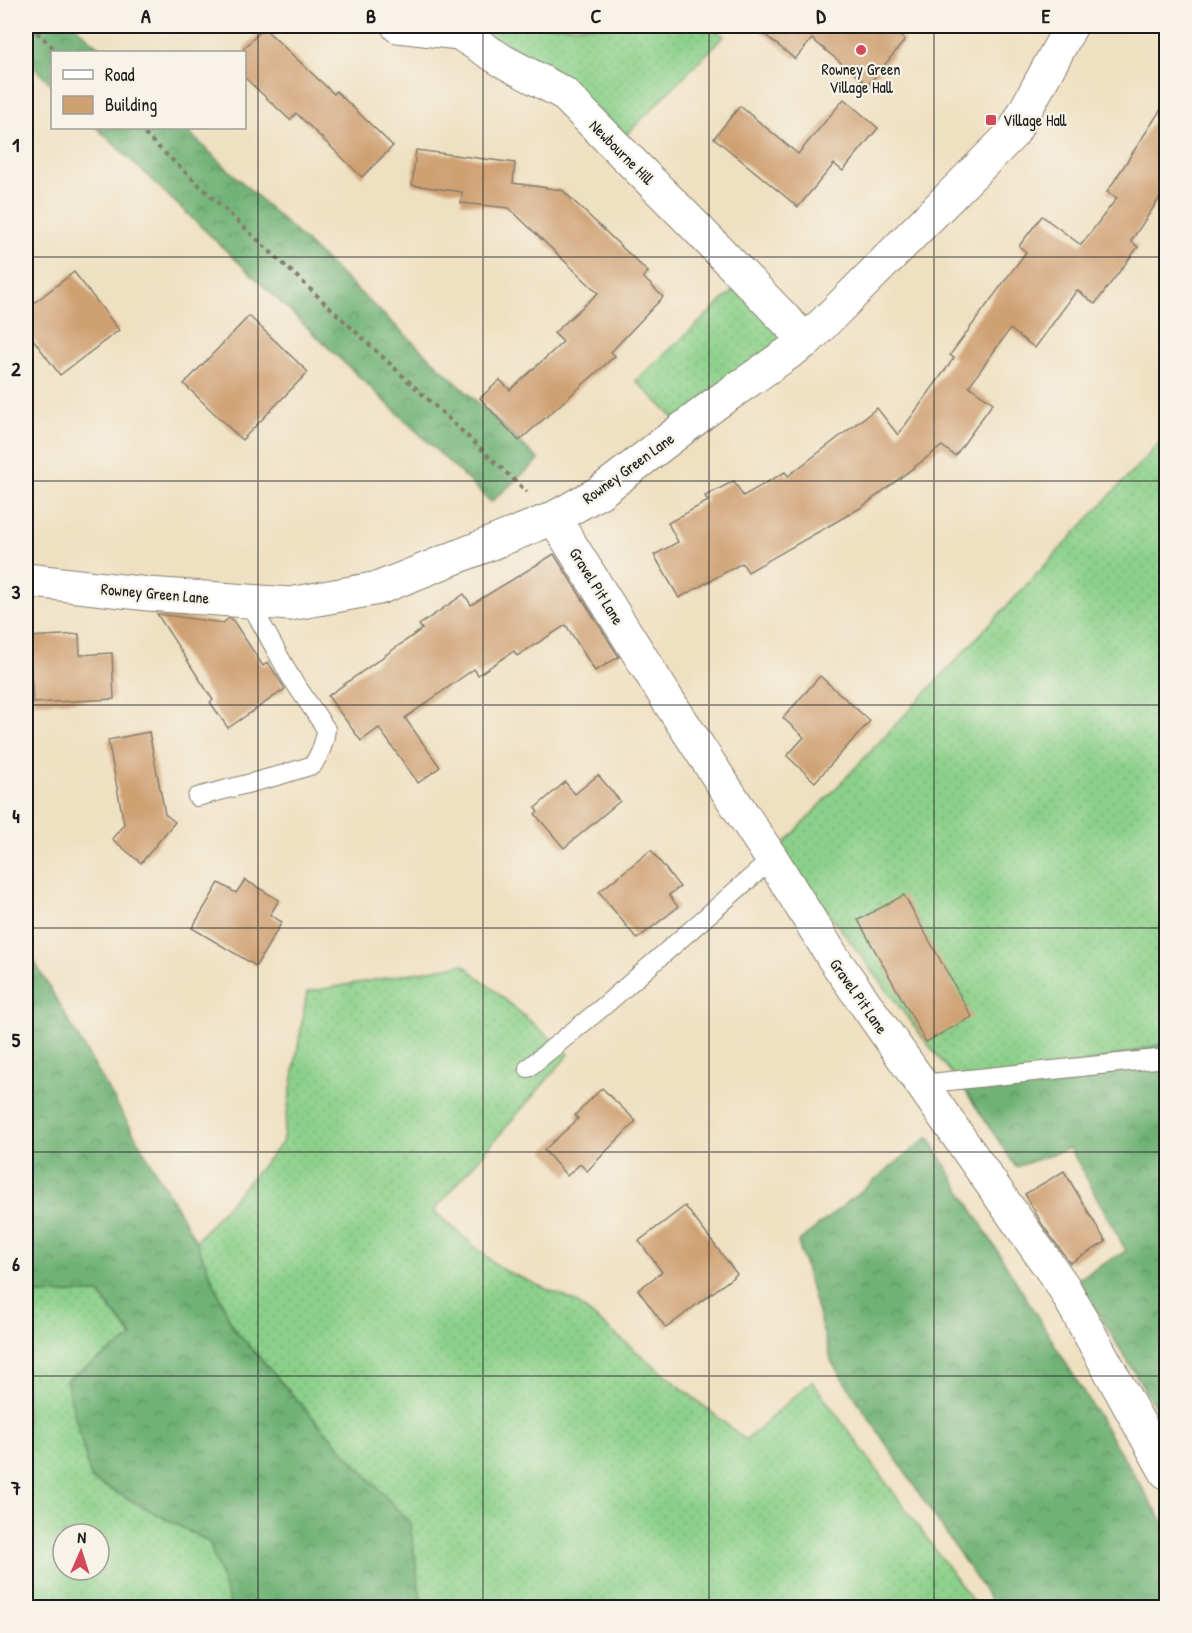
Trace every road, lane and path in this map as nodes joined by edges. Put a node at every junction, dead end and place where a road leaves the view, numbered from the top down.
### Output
1 (30, 26) edge
2 (398, 26) edge
3 (1071, 26) edge
4 (57, 51) edge
5 (139, 129) edge
6 (806, 341) junction
7 (554, 518) junction
8 (26, 580) edge
9 (249, 601) junction
10 (197, 797) dead end
11 (772, 859) junction
12 (1167, 1058) edge
13 (528, 1068) dead end
14 (921, 1084) junction
15 (1167, 1472) edge

1 - 4 path
2 - 6 street, Newbourne Hill
3 - 6 street, Rowney Green Lane
5 - 7 path
6 - 7 street, Rowney Green Lane
7 - 9 street, Rowney Green Lane
7 - 11 street, Gravel Pit Lane
8 - 9 street, Rowney Green Lane
9 - 10 lane
11 - 13 lane
11 - 14 street, Gravel Pit Lane
12 - 14 lane
14 - 15 street, Gravel Pit Lane

